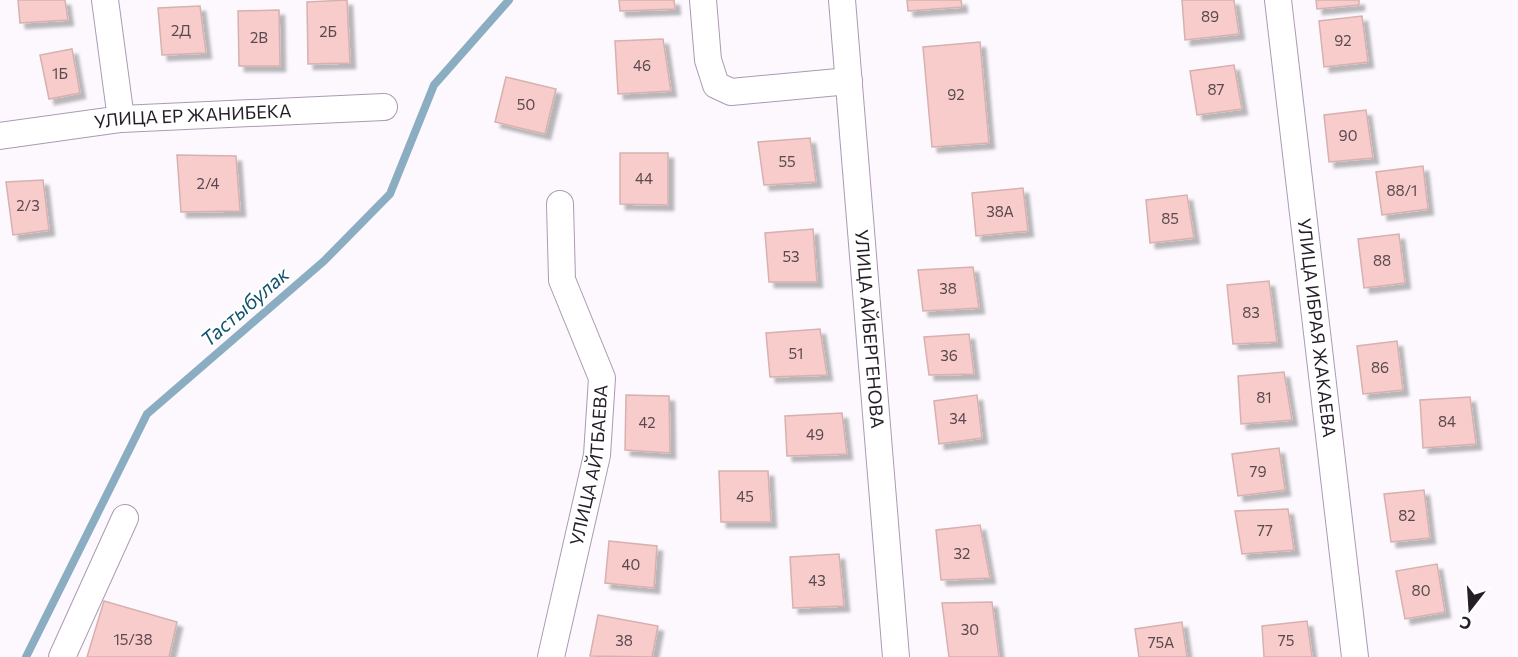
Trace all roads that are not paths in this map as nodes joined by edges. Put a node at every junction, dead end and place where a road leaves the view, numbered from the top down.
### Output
1 (105, 0) edge
2 (703, 0) edge
3 (842, 0) edge
4 (1278, 0) edge
5 (849, 81) junction
6 (384, 107) dead end
7 (122, 119) junction
8 (0, 136) edge
9 (560, 204) dead end
10 (125, 518) dead end
11 (63, 657) edge
12 (551, 657) edge
13 (896, 657) edge
14 (1354, 657) edge

1 - 7 street
2 - 5 street
3 - 5 street, УЛИЦА АЙБЕРГЕНОВА
4 - 14 street, УЛИЦА ИБРАЯ ЖАКАЕВА
5 - 13 street, УЛИЦА АЙБЕРГЕНОВА
6 - 7 street, УЛИЦА ЕР ЖАНИБЕКА
7 - 8 street, УЛИЦА ЕР ЖАНИБЕКА
9 - 12 street, УЛИЦА АЙТБАЕВА
10 - 11 street

